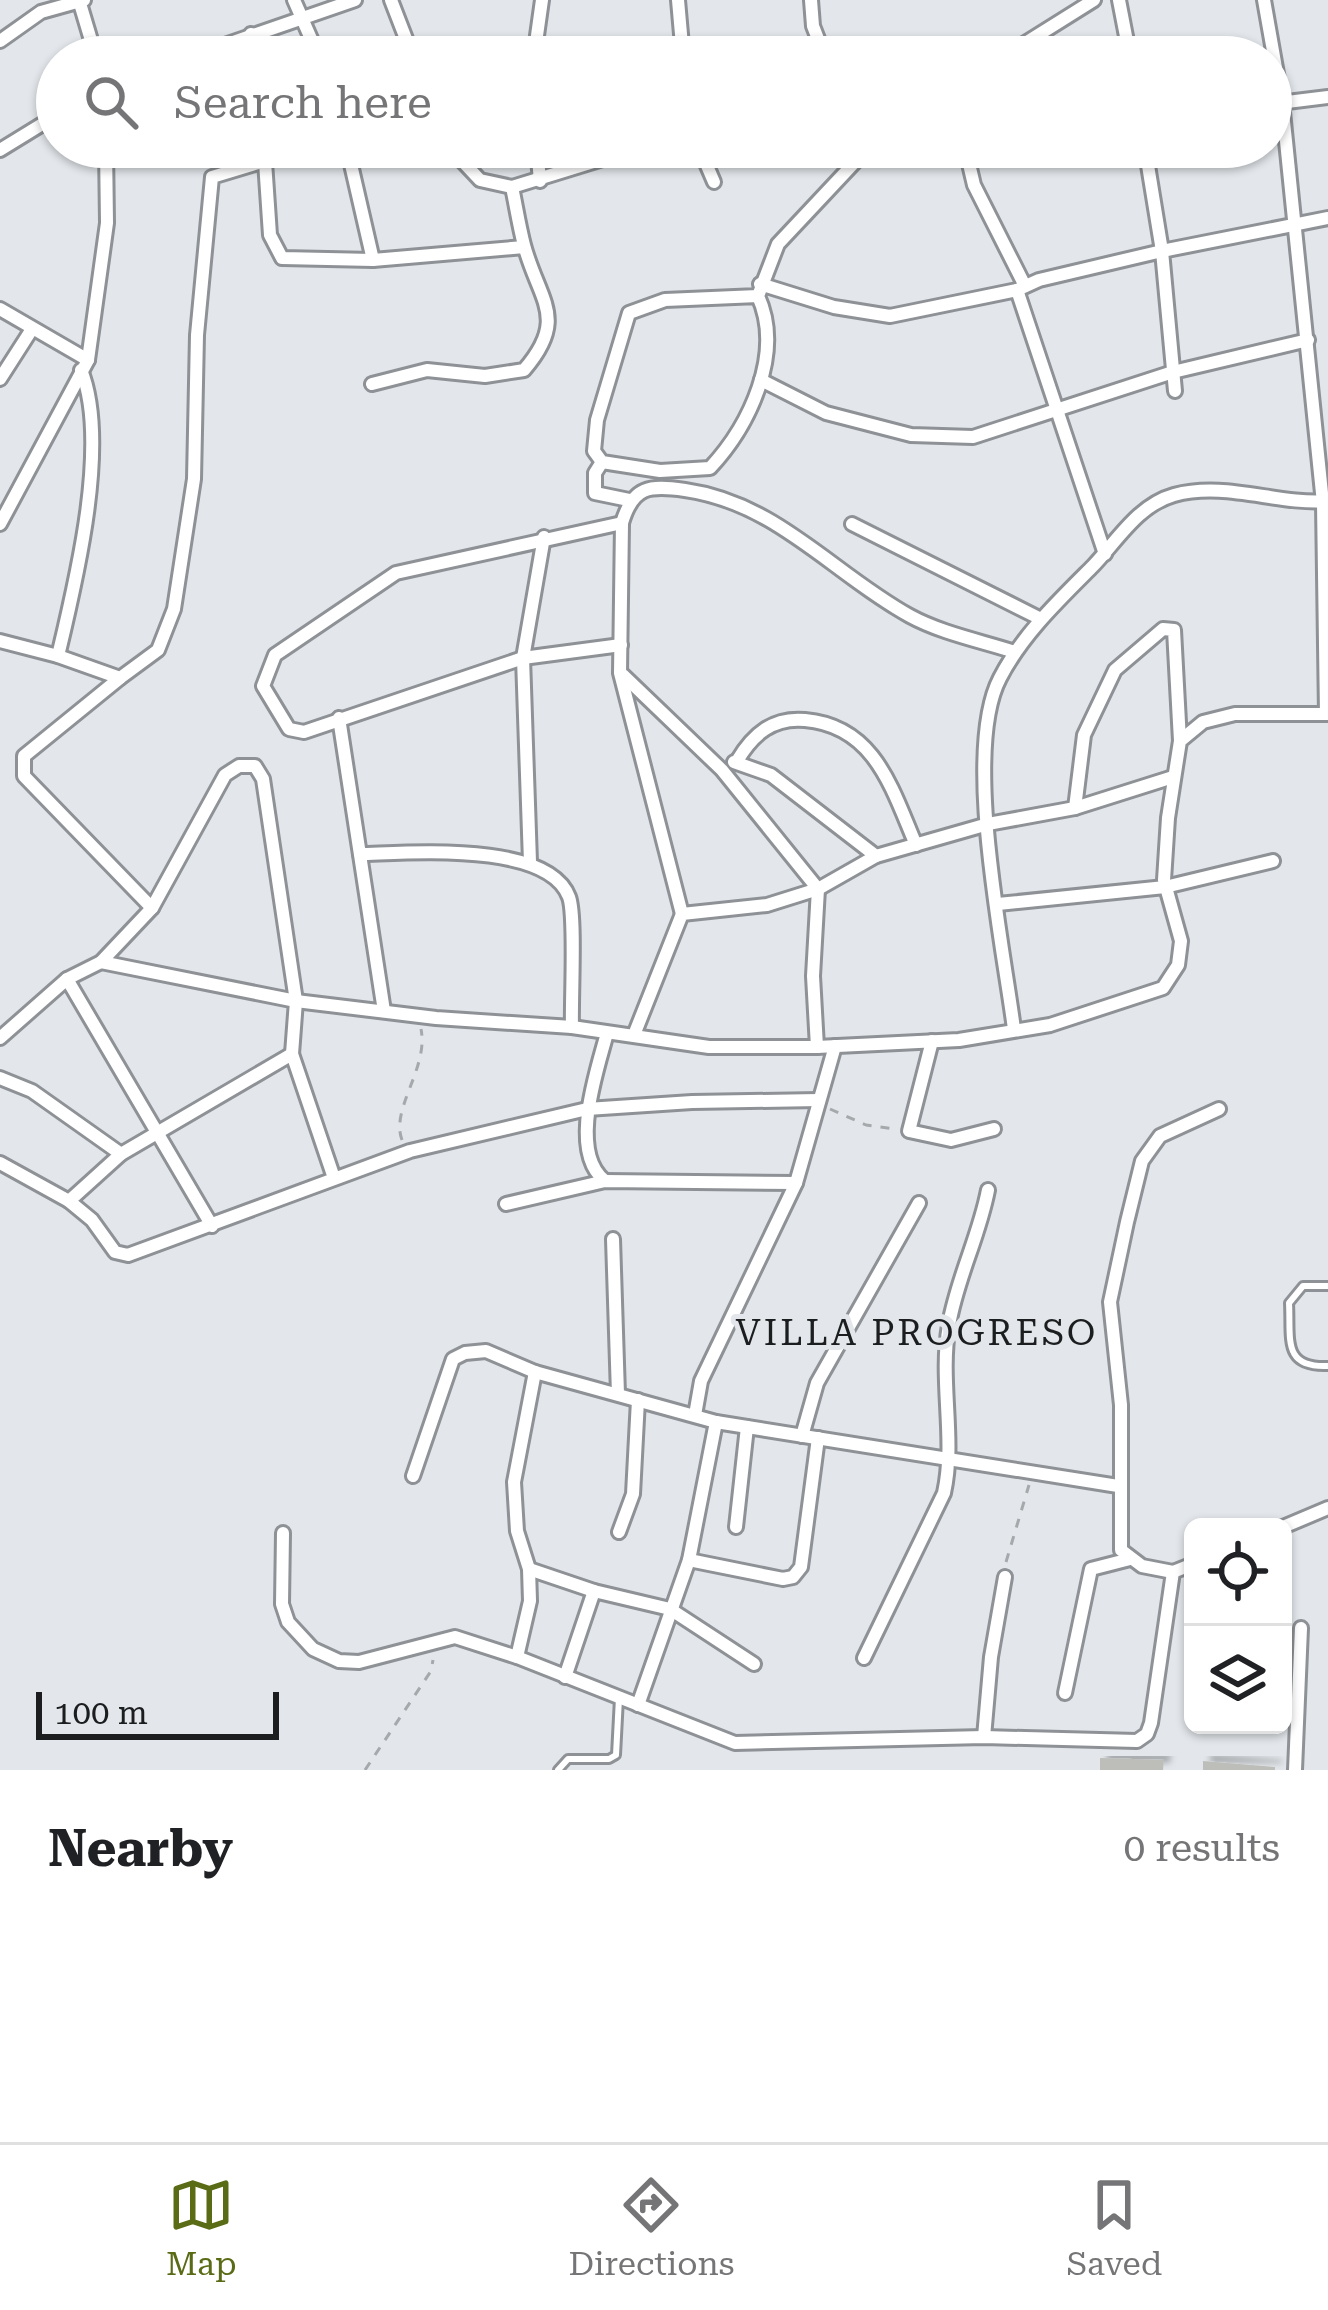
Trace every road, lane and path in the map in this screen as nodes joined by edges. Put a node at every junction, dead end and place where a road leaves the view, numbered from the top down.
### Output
1 (81, 0) edge
2 (294, 0) edge
3 (355, 0) edge
4 (391, 0) edge
5 (542, 0) edge
6 (678, 0) edge
7 (811, 0) edge
8 (1094, 0) edge
9 (1119, 0) edge
10 (1264, 0) edge
11 (304, 16) junction
12 (251, 34) joint
13 (90, 36) edge
14 (246, 36) edge
15 (311, 36) edge
16 (405, 36) edge
17 (537, 36) edge
18 (681, 36) edge
19 (817, 36) edge
20 (1037, 36) edge
21 (1126, 36) edge
22 (1268, 36) edge
23 (0, 41) edge
24 (1328, 97) edge
25 (1292, 101) edge
26 (36, 128) edge
27 (0, 150) edge
28 (106, 168) edge
29 (232, 168) edge
30 (265, 168) edge
31 (352, 168) edge
32 (469, 168) edge
33 (539, 168) edge
34 (579, 168) edge
35 (708, 168) edge
36 (849, 168) edge
37 (970, 168) edge
38 (1148, 168) edge
39 (1287, 168) edge
40 (540, 181) junction
41 (714, 182) dead end
42 (512, 187) junction
43 (1328, 218) edge
44 (1296, 224) junction
45 (524, 247) junction
46 (1162, 251) junction
47 (373, 260) junction
48 (1021, 288) junction
49 (759, 290) junction
50 (0, 309) edge
51 (32, 329) junction
52 (1308, 340) junction
53 (85, 365) junction
54 (1173, 372) junction
55 (0, 379) edge
56 (761, 380) junction
57 (372, 384) dead end
58 (1175, 391) dead end
59 (1058, 412) junction
60 (602, 462) junction
61 (629, 500) junction
62 (1325, 502) edge
63 (622, 523) junction
64 (0, 524) edge
65 (852, 524) dead end
66 (544, 537) junction
67 (1105, 554) junction
68 (1041, 620) junction
69 (0, 641) edge
70 (620, 645) junction
71 (1015, 652) junction
72 (58, 656) junction
73 (523, 658) junction
74 (620, 673) junction
75 (120, 678) junction
76 (1327, 714) edge
77 (340, 718) junction
78 (1180, 741) junction
79 (737, 761) junction
80 (722, 770) junction
81 (1173, 777) junction
82 (1076, 808) junction
83 (988, 824) junction
84 (916, 845) junction
85 (360, 854) junction
86 (876, 856) junction
87 (1273, 861) dead end
88 (530, 862) junction
89 (1165, 887) junction
90 (818, 889) junction
91 (998, 904) junction
92 (152, 908) junction
93 (682, 914) junction
94 (101, 962) junction
95 (67, 979) junction
96 (296, 1001) junction
97 (384, 1011) junction
98 (416, 1016) junction
99 (572, 1027) junction
100 (1014, 1029) junction
101 (607, 1033) junction
102 (634, 1035) junction
103 (0, 1038) edge
104 (932, 1041) junction
105 (835, 1046) junction
106 (817, 1047) junction
107 (292, 1054) junction
108 (0, 1078) edge
109 (819, 1100) junction
110 (587, 1109) junction
111 (1219, 1109) dead end
112 (994, 1129) dead end
113 (157, 1131) junction
114 (908, 1131) junction
115 (410, 1151) junction
116 (121, 1154) junction
117 (0, 1162) edge
118 (334, 1178) junction
119 (605, 1181) junction
120 (796, 1183) junction
121 (988, 1190) dead end
122 (69, 1201) junction
123 (919, 1203) dead end
124 (506, 1204) dead end
125 (212, 1226) junction
126 (613, 1239) dead end
127 (1328, 1286) edge
128 (1328, 1366) edge
129 (535, 1372) junction
130 (618, 1394) junction
131 (638, 1400) junction
132 (695, 1415) junction
133 (716, 1422) junction
134 (747, 1427) junction
135 (802, 1436) junction
136 (818, 1438) junction
137 (949, 1459) junction
138 (1033, 1472) junction
139 (413, 1476) dead end
140 (1118, 1486) junction
141 (1328, 1508) edge
142 (1292, 1523) edge
143 (736, 1527) dead end
144 (619, 1532) dead end
145 (283, 1533) dead end
146 (1130, 1559) junction
147 (689, 1560) junction
148 (1184, 1568) edge
149 (530, 1569) junction
150 (1173, 1572) junction
151 (1005, 1577) joint
152 (594, 1591) junction
153 (670, 1609) junction
154 (1301, 1628) dead end
155 (438, 1639) junction
156 (518, 1658) junction
157 (864, 1658) dead end
158 (754, 1664) dead end
159 (565, 1677) junction
160 (1065, 1693) dead end
161 (619, 1698) junction
162 (638, 1705) junction
163 (984, 1737) junction
164 (365, 1770) edge
165 (558, 1770) edge
166 (1295, 1770) edge

1 - 13 street
1 - 23 street
2 - 11 street
3 - 11 street
4 - 16 street
5 - 17 street
6 - 18 street
7 - 19 street
8 - 20 street
9 - 21 street
10 - 22 street
11 - 12 street
11 - 15 street
12 - 14 street
24 - 25 street
26 - 27 street
28 - 53 street
29 - 75 street
30 - 47 street
31 - 47 street
32 - 42 street
33 - 40 street
34 - 40 street
35 - 41 street
36 - 49 street
37 - 48 street
38 - 46 street
39 - 44 street
40 - 42 street
42 - 45 street
43 - 44 street
44 - 46 street
44 - 52 street
45 - 47 street
45 - 57 street
46 - 48 street
46 - 54 street
48 - 49 street
48 - 59 street
49 - 56 street
49 - 60 street
50 - 51 street
51 - 53 street
51 - 55 street
52 - 54 street
52 - 62 street
53 - 64 street
53 - 72 street
54 - 58 street
54 - 59 street
56 - 59 street
56 - 60 street
59 - 67 street
60 - 61 street
61 - 63 street
61 - 71 street
62 - 67 street
62 - 76 street
63 - 66 street
63 - 70 street
65 - 68 street
66 - 73 street
66 - 77 street
67 - 68 street
68 - 71 street
69 - 72 street
70 - 73 street
70 - 74 street
71 - 83 street
72 - 75 street
73 - 77 street
73 - 88 street
74 - 80 street
74 - 93 street
75 - 92 street
76 - 78 street
77 - 85 street
78 - 81 street
78 - 82 street
79 - 80 street
79 - 84 street
79 - 86 street
80 - 90 street
81 - 82 street
81 - 89 street
82 - 83 street
83 - 84 street
83 - 91 street
84 - 86 street
85 - 88 street
85 - 97 street
86 - 90 street
87 - 89 street
88 - 99 street
89 - 91 street
89 - 100 street
90 - 93 street
90 - 106 street
91 - 100 street
92 - 94 street
92 - 96 street
93 - 102 street
94 - 95 street
94 - 96 street
95 - 103 street
95 - 113 street
96 - 97 street
96 - 107 street
97 - 98 street
98 - 99 street
98 - 115 path
99 - 101 street
100 - 104 street
101 - 102 street
101 - 110 street
102 - 106 street
104 - 105 street
104 - 114 street
105 - 106 street
105 - 109 street
107 - 113 street
107 - 118 street
108 - 116 street
109 - 110 street
109 - 114 path
109 - 120 street
110 - 115 street
110 - 119 street
111 - 140 street
112 - 114 street
113 - 116 street
113 - 125 street
115 - 118 street
116 - 122 street
117 - 122 street
118 - 125 street
119 - 120 street
119 - 124 street
120 - 132 street
121 - 137 street
122 - 125 street
123 - 135 street
126 - 130 street
127 - 128 lane
129 - 130 street
129 - 139 street
129 - 149 street
130 - 131 street
131 - 132 street
131 - 144 street
132 - 133 street
133 - 134 street
133 - 147 street
134 - 135 street
134 - 143 street
135 - 136 street
136 - 137 street
136 - 147 street
137 - 138 street
137 - 157 street
138 - 140 street
138 - 151 path
140 - 146 street
141 - 142 street
145 - 155 street
146 - 150 street
146 - 160 street
147 - 153 street
148 - 150 street
149 - 152 street
149 - 156 street
150 - 163 street
151 - 163 street
152 - 153 street
152 - 159 street
153 - 158 street
153 - 162 street
154 - 166 street
155 - 156 street
155 - 164 path
156 - 159 street
159 - 161 street
161 - 162 street
161 - 165 lane
162 - 163 street

